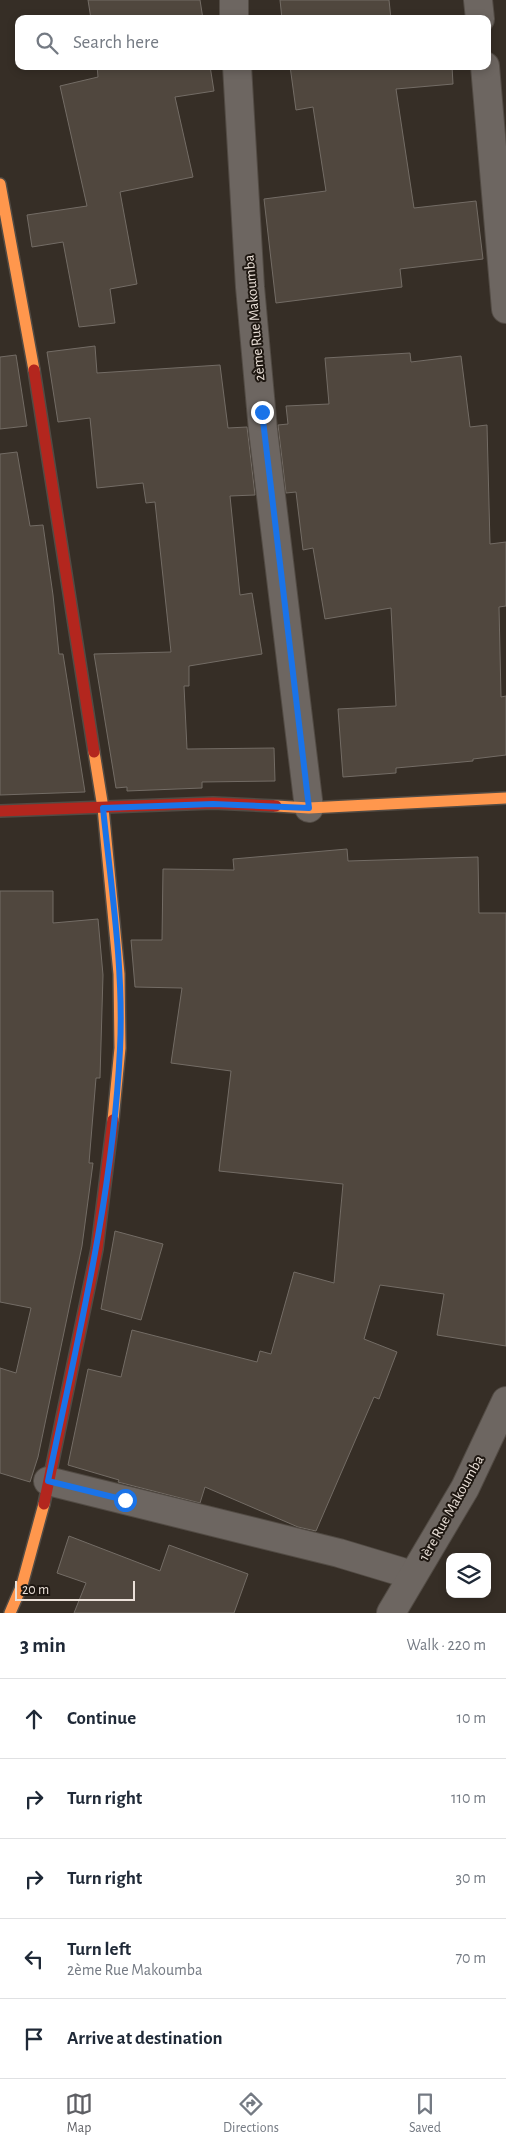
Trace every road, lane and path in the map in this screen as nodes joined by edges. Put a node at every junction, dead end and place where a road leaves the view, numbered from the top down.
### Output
1 (234, 0) edge
2 (478, 0) edge
3 (234, 15) edge
4 (480, 15) edge
5 (237, 70) edge
6 (485, 70) edge
7 (0, 184) edge
8 (506, 309) edge
9 (506, 798) edge
10 (103, 808) junction
11 (309, 808) junction
12 (0, 811) edge
13 (506, 1401) edge
14 (48, 1481) junction
15 (412, 1575) junction
16 (10, 1613) edge
17 (391, 1613) edge

1 - 3 street
2 - 4 street
5 - 11 street, 2ème Rue Makoumba
6 - 8 street
7 - 10 street
9 - 11 street
10 - 11 street
10 - 12 street
10 - 14 street
13 - 15 street, 1ère Rue Makoumba
14 - 15 street
14 - 16 street
15 - 17 street, 1ère Rue Makoumba

